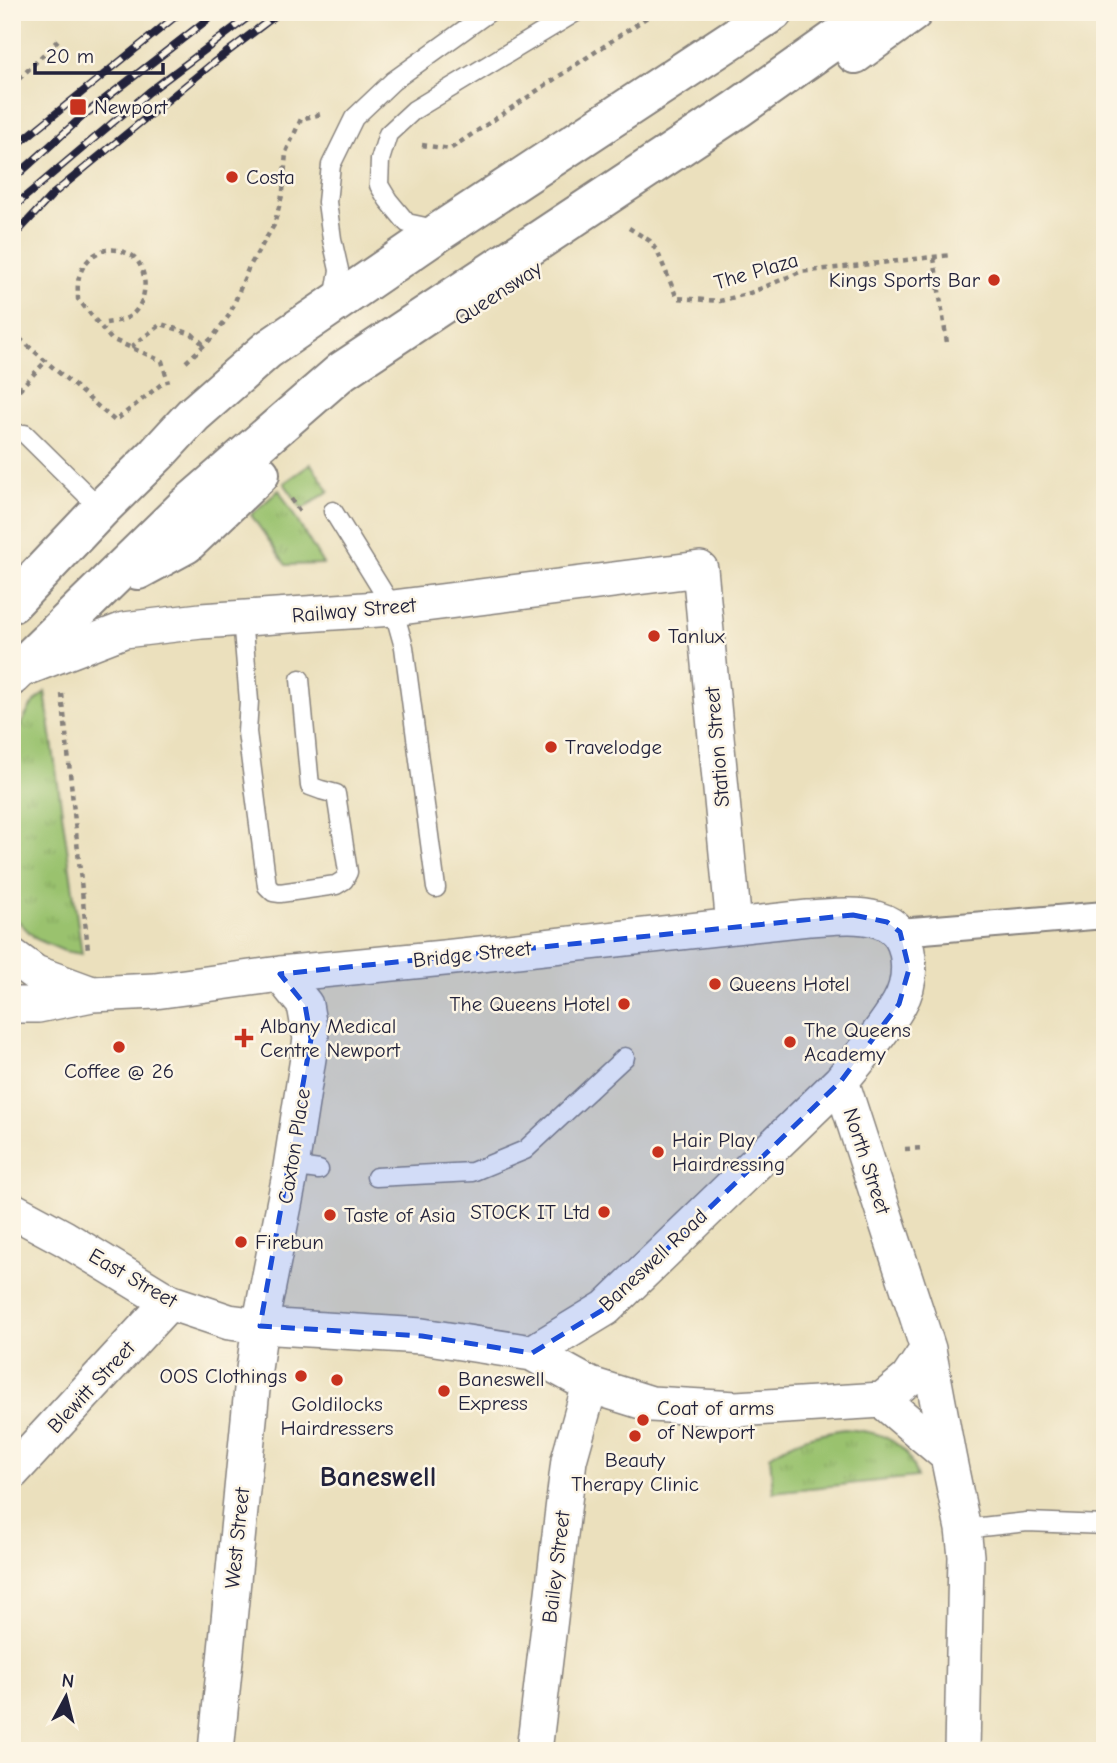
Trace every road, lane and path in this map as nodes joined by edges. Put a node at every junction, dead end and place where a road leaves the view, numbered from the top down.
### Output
1 (489, 12) edge
2 (576, 12) edge
3 (655, 12) edge
4 (773, 12) edge
5 (874, 12) edge
6 (912, 12) edge
7 (58, 40) dead end
8 (12, 86) edge
9 (323, 114) dead end
10 (415, 144) dead end
11 (627, 227) dead end
12 (442, 230) junction
13 (951, 255) dead end
14 (934, 258) junction
15 (333, 304) junction
16 (106, 323) dead end
17 (12, 332) edge
18 (947, 343) dead end
19 (204, 345) junction
20 (131, 348) junction
21 (46, 361) junction
22 (185, 363) dead end
23 (176, 371) dead end
24 (166, 380) junction
25 (170, 388) dead end
26 (12, 397) edge
27 (25, 434) dead end
28 (101, 509) junction
29 (332, 510) dead end
30 (700, 569) joint
31 (99, 591) junction
32 (12, 603) edge
33 (393, 608) junction
34 (242, 618) junction
35 (58, 655) junction
36 (14, 674) edge
37 (300, 679) dead end
38 (436, 888) dead end
39 (1105, 915) edge
40 (734, 926) junction
41 (900, 932) junction
42 (12, 956) edge
43 (280, 974) junction
44 (91, 977) junction
45 (12, 1005) edge
46 (625, 1057) dead end
47 (841, 1081) junction
48 (925, 1148) dead end
49 (904, 1149) dead end
50 (376, 1177) dead end
51 (12, 1210) edge
52 (169, 1302) junction
53 (260, 1325) junction
54 (928, 1349) junction
55 (532, 1353) junction
56 (590, 1385) junction
57 (882, 1400) junction
58 (948, 1456) junction
59 (12, 1472) edge
60 (1105, 1525) edge
61 (963, 1529) junction
62 (216, 1751) edge
63 (534, 1751) edge
64 (962, 1751) edge

1 - 15 lane
2 - 12 lane
3 - 10 path
4 - 12 main road
5 - 31 main road, Queensway
6 - 31 main road, Queensway
7 - 8 path
9 - 19 path
11 - 14 path, The Plaza
12 - 15 main road
13 - 14 path, The Plaza
14 - 18 path
15 - 28 main road
16 - 20 path
17 - 21 path
19 - 20 path
19 - 22 path
20 - 24 path
21 - 24 path
21 - 26 path
23 - 24 path
24 - 25 path
27 - 28 lane
28 - 32 main road
29 - 33 lane
30 - 33 street, Railway Street
30 - 40 street, Station Street
31 - 36 main road, Queensway
33 - 34 street, Railway Street
33 - 38 lane
34 - 35 street, Railway Street
34 - 37 lane
35 - 36 street, Railway Street
35 - 44 path
39 - 41 street
40 - 41 street, Bridge Street
40 - 43 street, Bridge Street
41 - 47 street, North Street
42 - 44 street, Bridge Street
43 - 44 street, Bridge Street
43 - 53 street, Caxton Place
44 - 45 street, Bridge Street
46 - 50 lane
47 - 54 street, North Street
47 - 55 street, Baneswell Road
48 - 49 path
51 - 52 street, East Street
52 - 53 street, East Street
52 - 59 street, Blewitt Street
53 - 55 street
53 - 62 street, West Street
54 - 57 street
54 - 58 street, North Street
55 - 56 street
56 - 57 street
56 - 63 street, Bailey Street
57 - 58 street
58 - 61 street, North Street
60 - 61 lane
61 - 64 street, North Street

